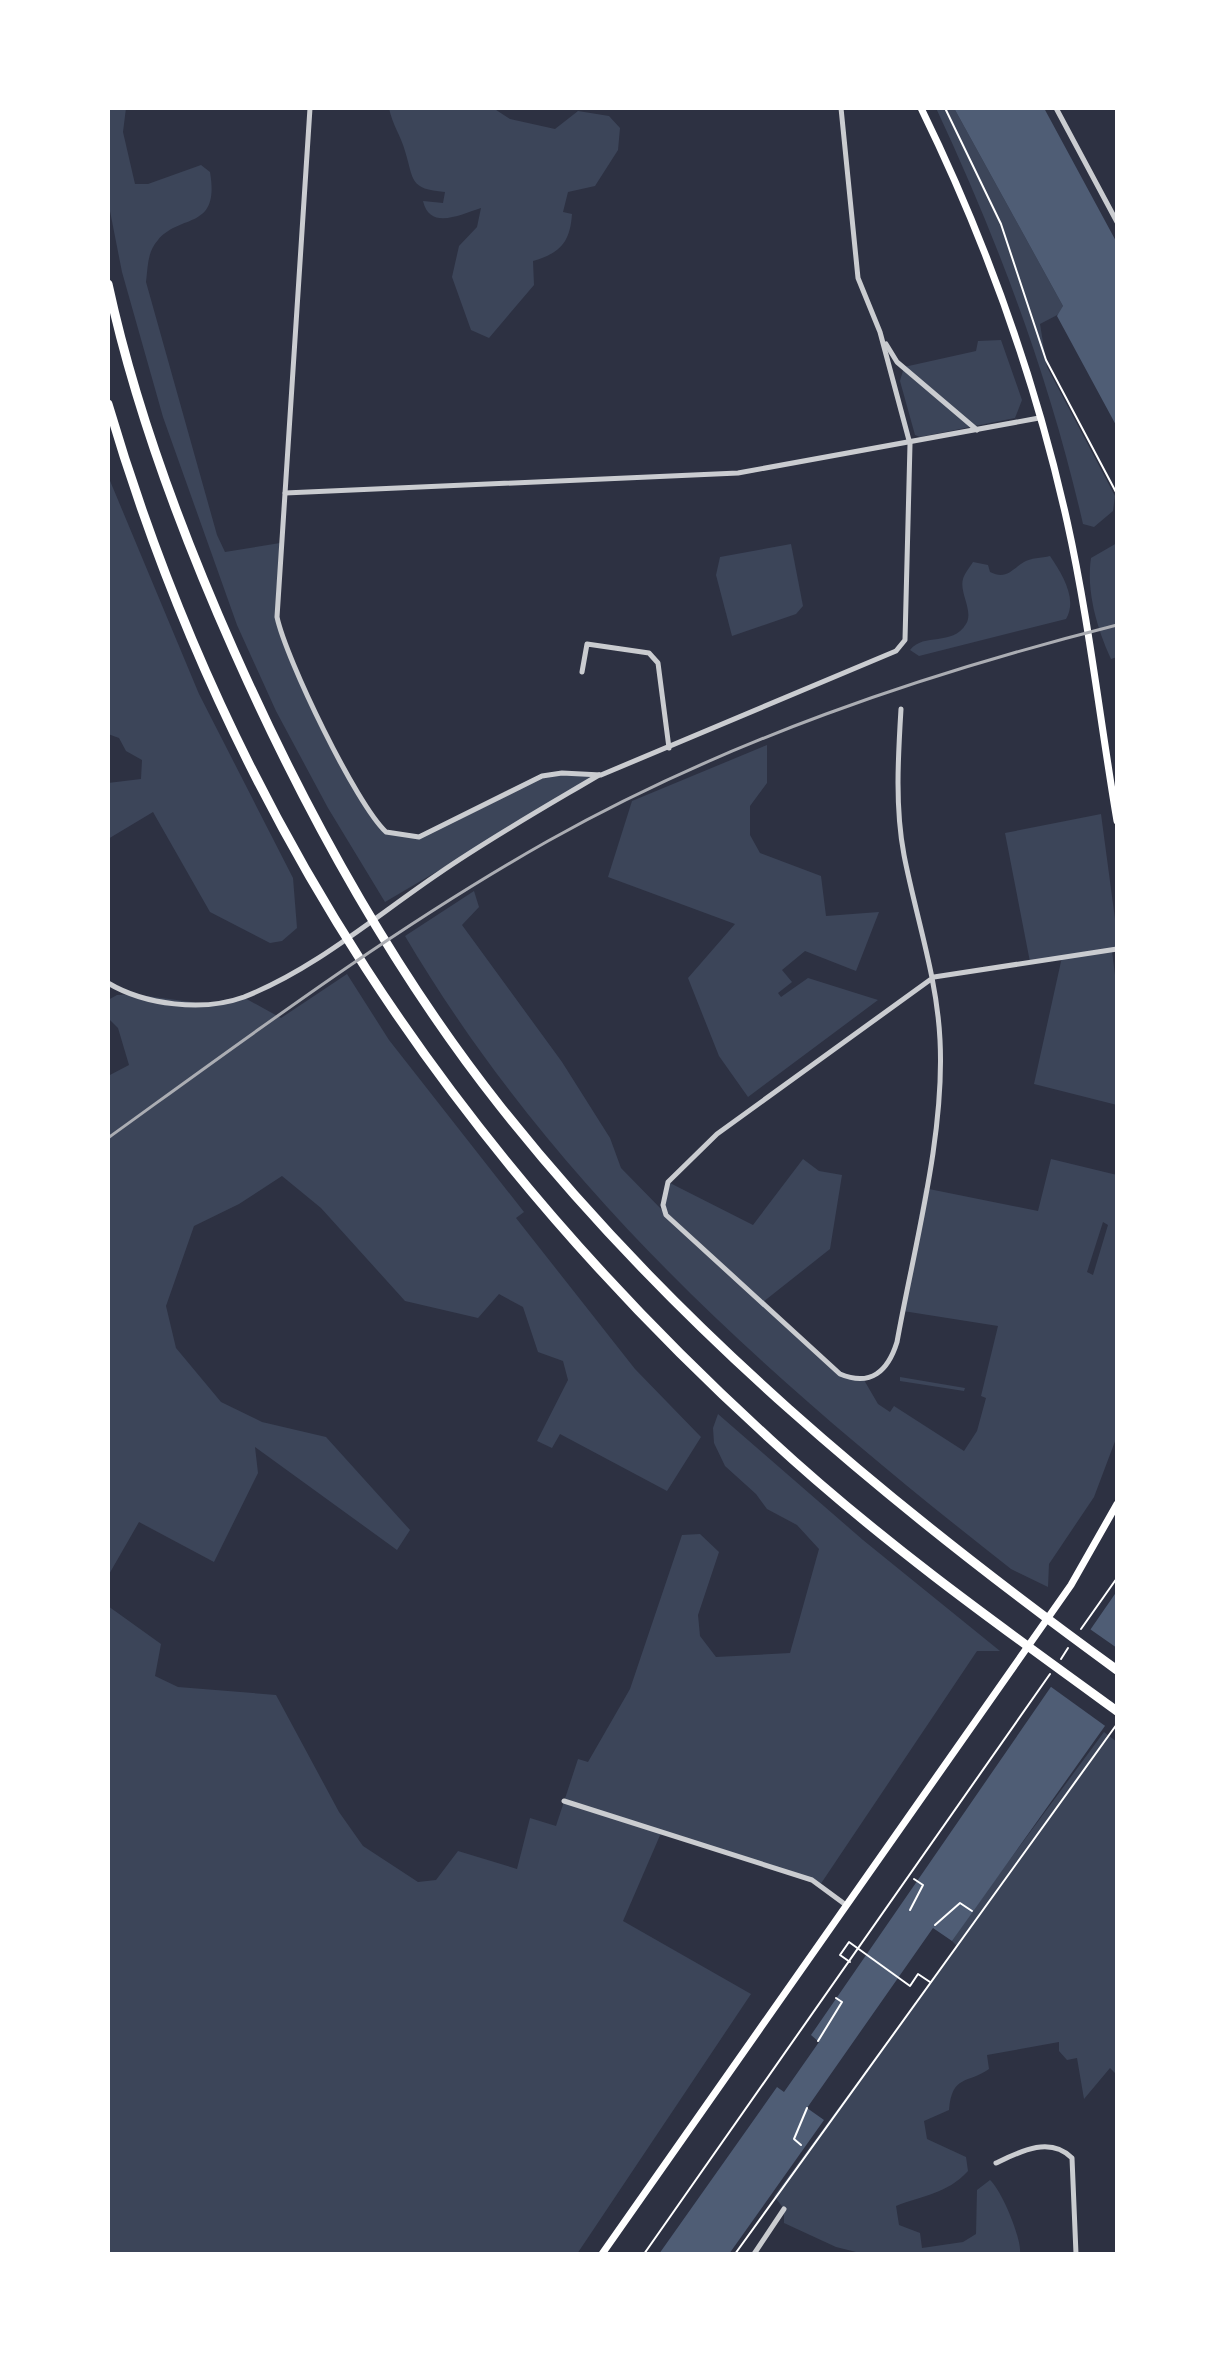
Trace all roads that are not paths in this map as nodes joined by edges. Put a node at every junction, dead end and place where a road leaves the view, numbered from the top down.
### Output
1 (310, 108) edge
2 (841, 108) edge
3 (921, 108) edge
4 (1056, 108) edge
5 (1117, 222) edge
6 (108, 284) edge
7 (881, 336) junction
8 (108, 404) edge
9 (1039, 418) junction
10 (978, 431) junction
11 (910, 444) junction
12 (285, 493) junction
13 (582, 672) dead end
14 (901, 709) dead end
15 (669, 748) junction
16 (601, 775) junction
17 (1117, 821) edge
18 (1117, 949) edge
19 (934, 977) junction
20 (108, 983) edge
21 (1117, 1504) edge
22 (1117, 1670) edge
23 (1117, 1711) edge
24 (564, 1801) dead end
25 (846, 1905) junction
26 (996, 2163) dead end
27 (784, 2209) dead end
28 (602, 2254) edge
29 (754, 2254) edge
30 (1076, 2254) edge

1 - 12 street
2 - 7 street
3 - 9 main road
4 - 5 street
6 - 22 highway
7 - 10 street
7 - 11 street
8 - 23 highway
9 - 10 street
9 - 17 main road
10 - 11 street
11 - 12 street
11 - 15 street
12 - 16 street
13 - 15 street
14 - 19 street
15 - 16 street
16 - 20 street
18 - 19 street
19 - 19 street
21 - 25 main road
24 - 25 street
25 - 28 main road
26 - 30 street
27 - 29 street

